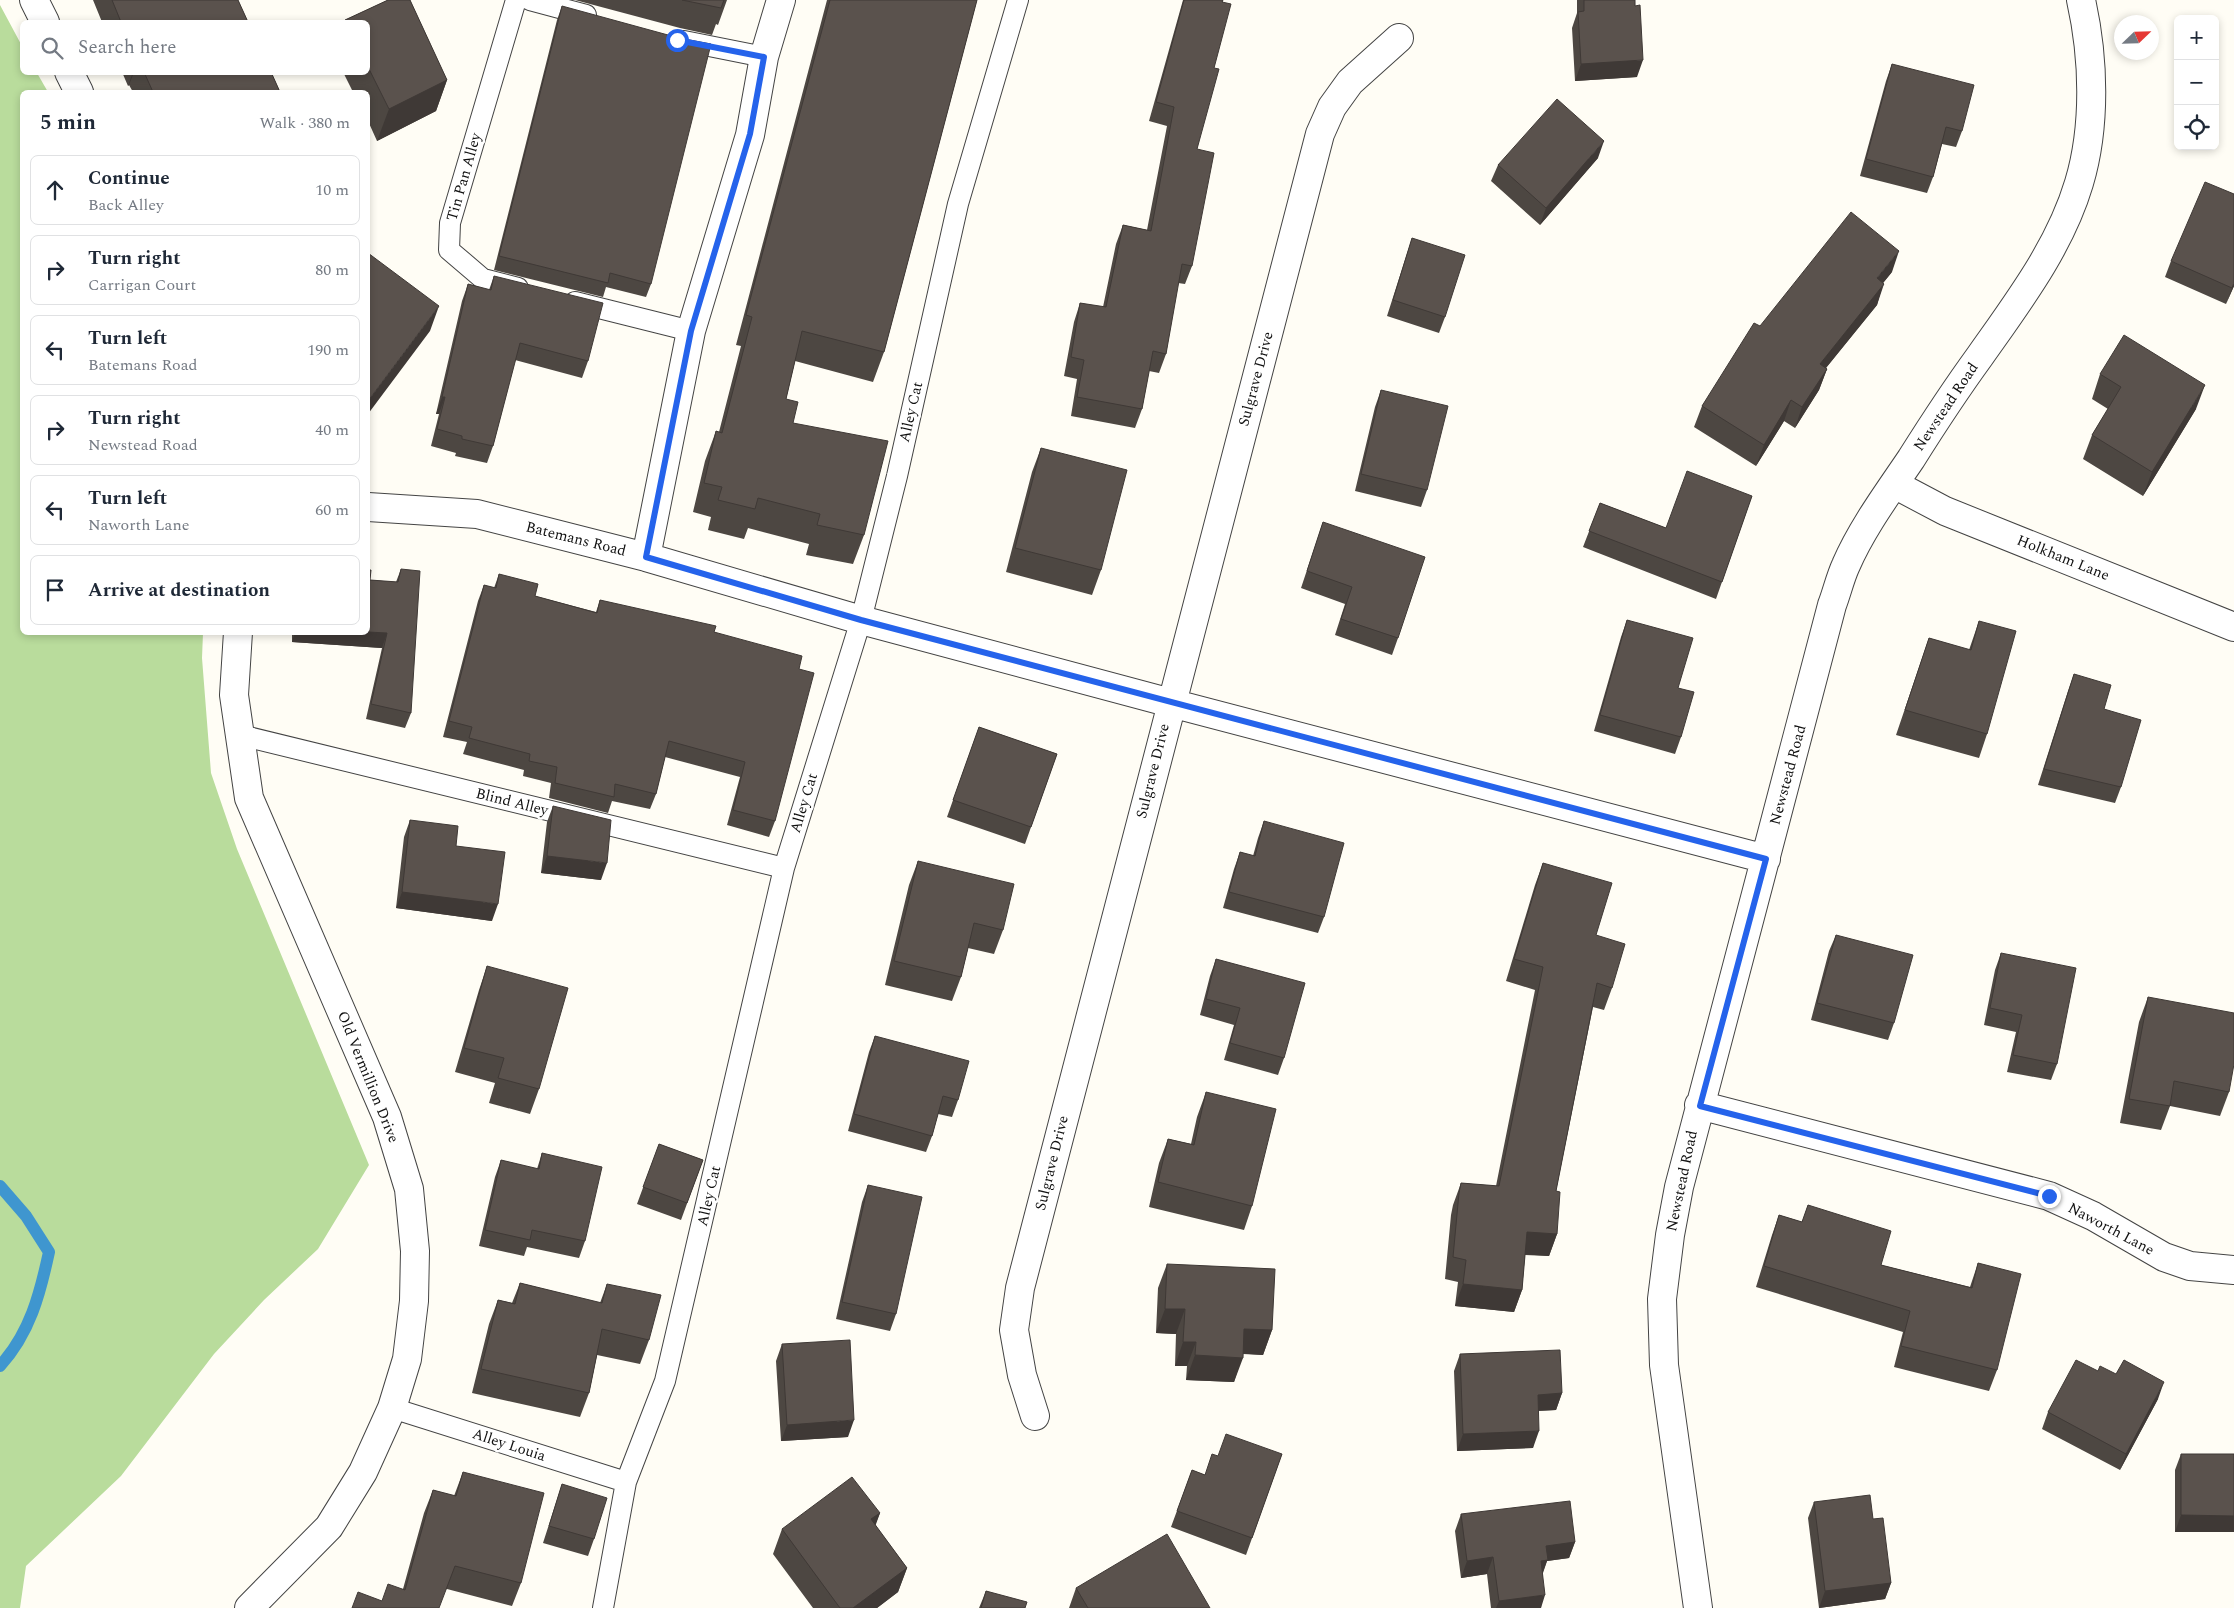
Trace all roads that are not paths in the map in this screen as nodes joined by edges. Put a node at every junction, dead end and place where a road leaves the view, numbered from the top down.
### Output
1 (34, 0) edge
2 (516, 0) edge
3 (530, 0) edge
4 (781, 0) edge
5 (1018, 0) edge
6 (2082, 0) edge
7 (43, 20) edge
8 (604, 20) edge
9 (668, 37) edge
10 (1399, 38) dead end
11 (764, 57) junction
12 (70, 75) edge
13 (78, 90) edge
14 (691, 331) junction
15 (1894, 484) junction
16 (370, 507) edge
17 (646, 557) junction
18 (861, 620) junction
19 (2234, 627) edge
20 (238, 635) edge
21 (1171, 703) junction
22 (240, 735) junction
23 (1766, 859) junction
24 (784, 868) junction
25 (1700, 1106) junction
26 (2234, 1270) edge
27 (392, 1408) junction
28 (1035, 1416) dead end
29 (626, 1482) junction
30 (249, 1608) edge
31 (603, 1608) edge
32 (1698, 1608) edge

1 - 7 street
2 - 14 lane, Tin Pan Alley
3 - 8 lane
4 - 11 street
5 - 18 lane, Alley Cat
6 - 15 street, Newstead Road
9 - 11 lane
10 - 21 street, Sulgrave Drive
11 - 14 street
12 - 13 street
14 - 17 street
15 - 19 street, Holkham Lane
15 - 23 street, Newstead Road
16 - 17 street, Batemans Road
17 - 18 street, Batemans Road
18 - 21 street, Batemans Road
18 - 24 lane, Alley Cat
20 - 22 street, Old Vermillion Drive
21 - 23 street, Batemans Road
21 - 28 street, Sulgrave Drive
22 - 24 lane, Blind Alley
22 - 27 street, Old Vermillion Drive
23 - 25 street, Newstead Road
24 - 29 lane, Alley Cat
25 - 26 street, Naworth Lane
25 - 32 street, Newstead Road
27 - 29 lane, Alley Louia
27 - 30 street, Old Vermillion Drive
29 - 31 lane, Alley Cat

